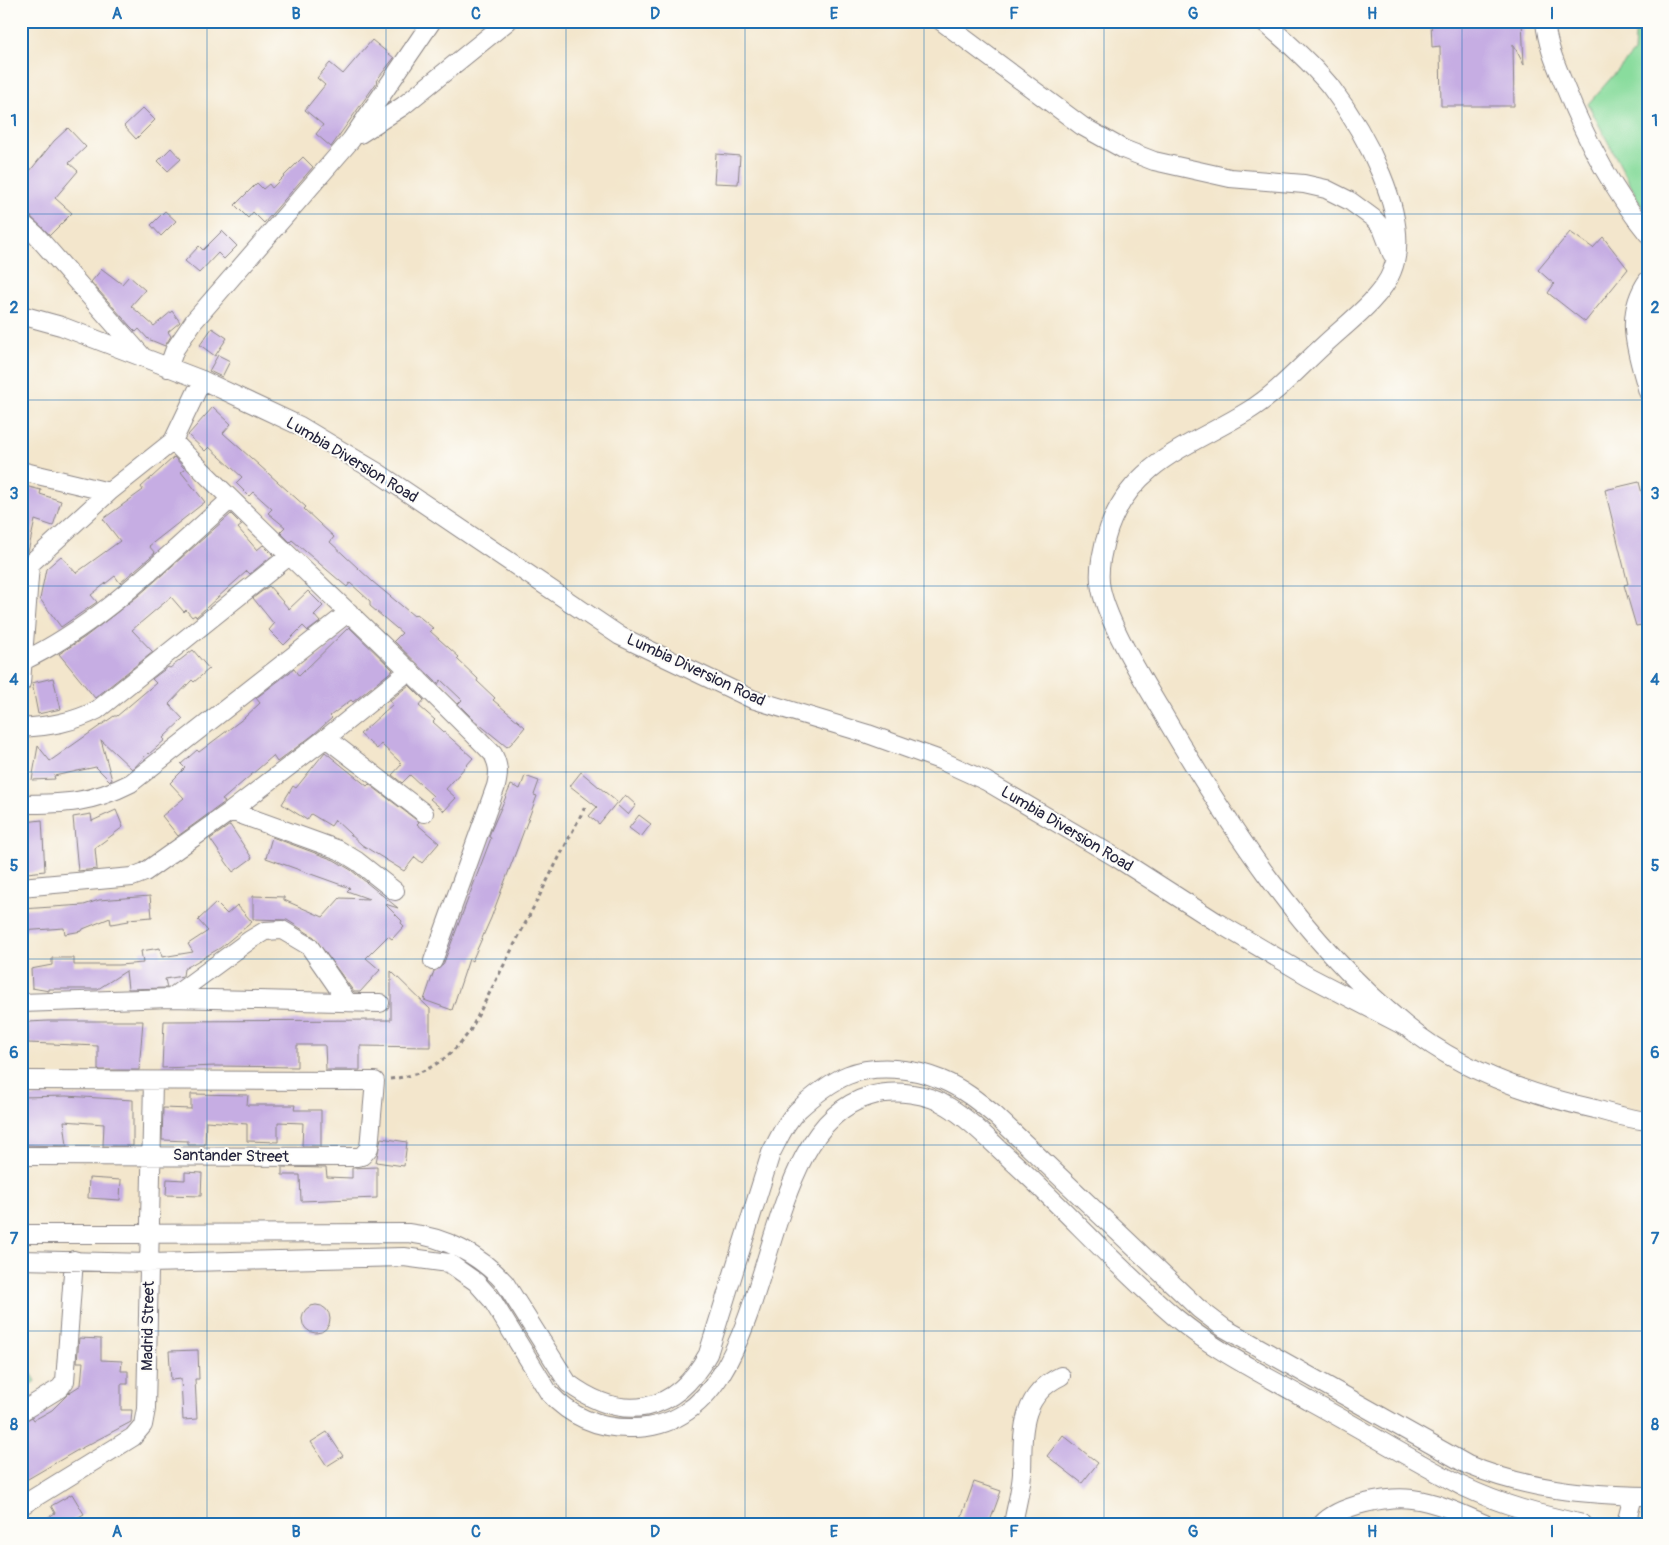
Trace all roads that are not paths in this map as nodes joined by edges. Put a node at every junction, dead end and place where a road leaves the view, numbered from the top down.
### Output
1 (432, 21) edge
2 (508, 21) edge
3 (941, 21) edge
4 (1263, 21) edge
5 (1546, 21) edge
6 (352, 140) junction
7 (21, 222) edge
8 (1648, 234) edge
9 (1395, 262) junction
10 (1648, 280) edge
11 (21, 315) edge
12 (144, 359) junction
13 (168, 368) junction
14 (202, 380) junction
15 (1648, 392) edge
16 (173, 441) junction
17 (21, 471) edge
18 (109, 492) junction
19 (230, 500) junction
20 (289, 556) junction
21 (25, 562) edge
22 (349, 612) junction
23 (23, 661) junction
24 (410, 670) junction
25 (21, 683) edge
26 (21, 728) edge
27 (326, 738) junction
28 (21, 804) edge
29 (231, 811) junction
30 (424, 813) dead end
31 (21, 887) edge
32 (395, 890) dead end
33 (433, 961) dead end
34 (171, 998) junction
35 (347, 1001) junction
36 (21, 1002) edge
37 (380, 1002) dead end
38 (1406, 1027) junction
39 (21, 1080) edge
40 (153, 1080) junction
41 (1648, 1121) edge
42 (151, 1155) junction
43 (21, 1156) edge
44 (21, 1234) edge
45 (150, 1234) junction
46 (342, 1234) junction
47 (21, 1260) edge
48 (74, 1260) junction
49 (344, 1260) junction
50 (149, 1263) junction
51 (1061, 1376) dead end
52 (21, 1412) edge
53 (1532, 1486) junction
54 (1640, 1496) edge
55 (21, 1506) edge
56 (1527, 1512) junction
57 (1013, 1524) edge
58 (1322, 1524) edge
59 (1485, 1524) edge
60 (1583, 1524) edge
61 (1626, 1524) edge

1 - 6 street
2 - 6 street
3 - 9 street
4 - 9 street
5 - 8 street
6 - 13 street
7 - 12 street
9 - 38 street
10 - 15 street
11 - 12 street, Lumbia Diversion Road
12 - 13 street, Lumbia Diversion Road
13 - 14 street, Lumbia Diversion Road
14 - 16 street
14 - 38 street, Lumbia Diversion Road
16 - 18 street
16 - 19 street
17 - 18 street
18 - 21 street
19 - 20 street
19 - 23 street
20 - 22 street
20 - 26 street
21 - 23 street
22 - 24 street
22 - 28 street
23 - 25 street
24 - 27 street
24 - 33 street
27 - 29 street
27 - 30 street
29 - 31 street
29 - 32 street
34 - 35 street
34 - 35 street
34 - 36 street
35 - 37 street
38 - 41 street
39 - 40 street
40 - 42 street, Madrid Street
40 - 42 street, Santander Street
42 - 43 street, Santander Street
42 - 45 street, Madrid Street
44 - 45 street
45 - 46 street
45 - 50 street, Madrid Street
46 - 49 street
46 - 53 street
47 - 48 street
48 - 50 street
48 - 52 street
49 - 50 street
49 - 56 street
50 - 55 street, Madrid Street
51 - 57 street
53 - 54 street
53 - 56 street
54 - 61 street
56 - 60 street
58 - 59 street

